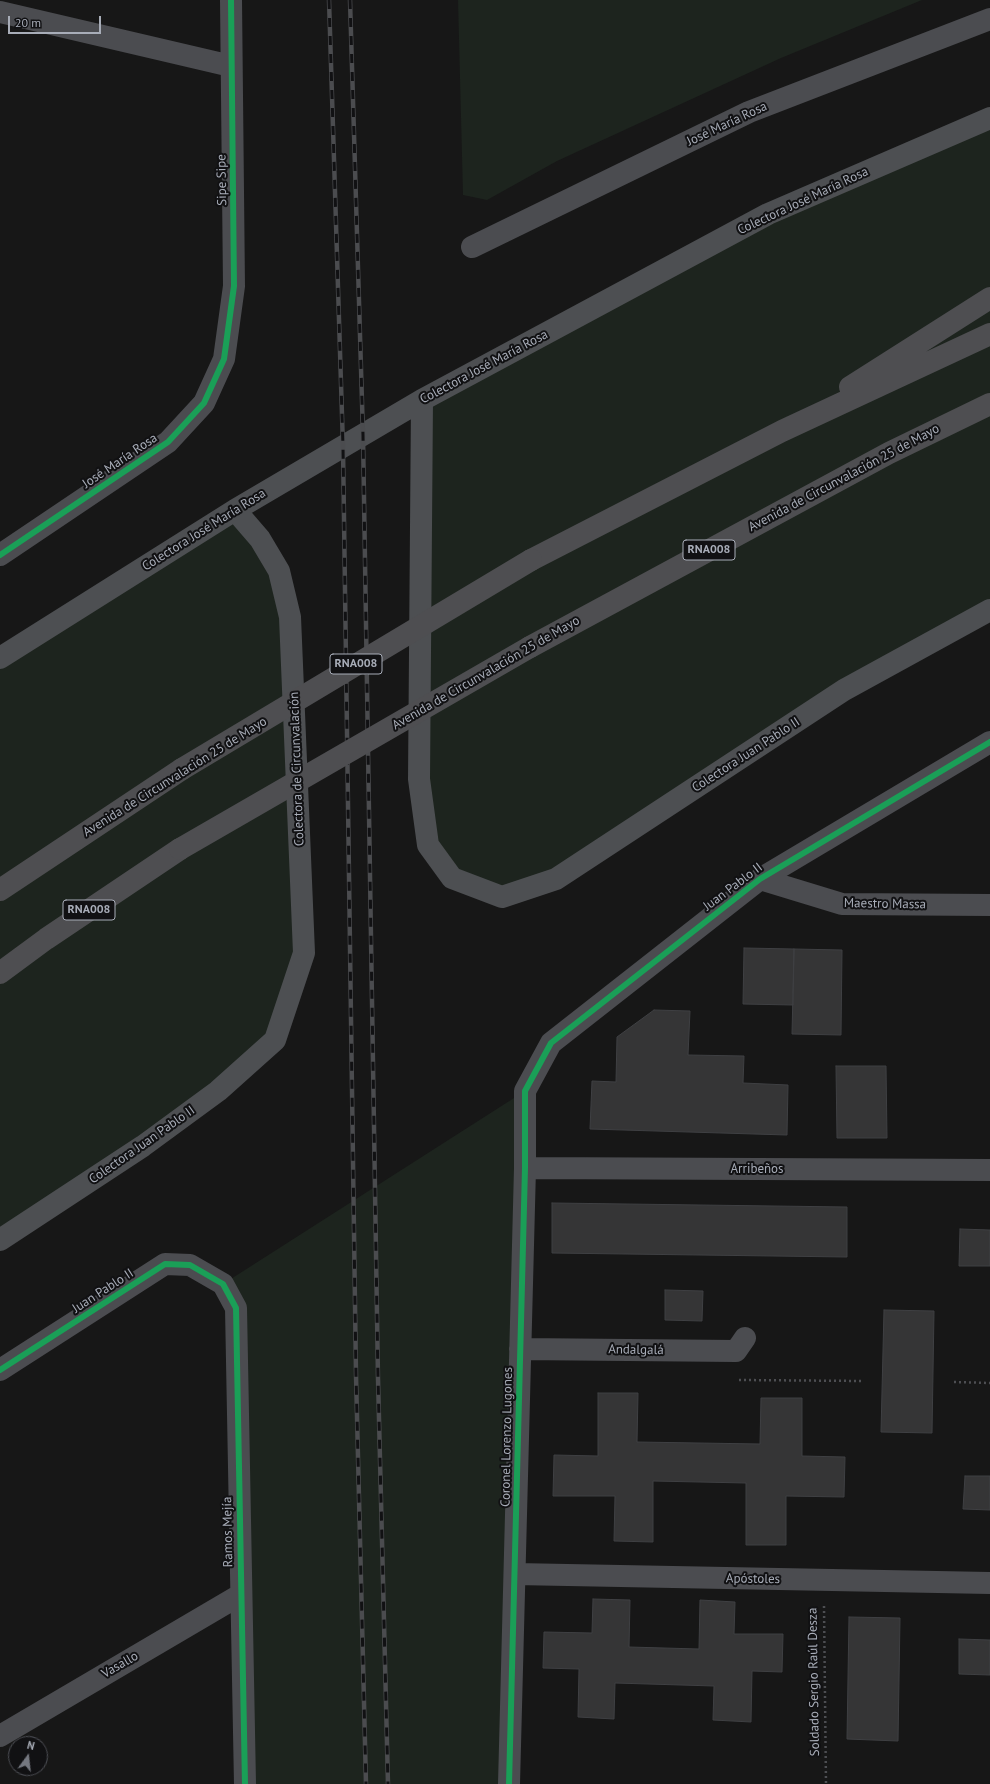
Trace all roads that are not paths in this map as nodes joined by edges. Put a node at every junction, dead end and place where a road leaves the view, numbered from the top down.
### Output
1 (231, 0) edge
2 (0, 12) edge
3 (990, 19) edge
4 (231, 66) junction
5 (990, 118) edge
6 (472, 248) dead end
7 (990, 298) edge
8 (990, 334) edge
9 (224, 359) joint
10 (422, 400) junction
11 (990, 404) edge
12 (990, 415) edge
13 (782, 431) junction
14 (889, 453) junction
15 (235, 510) junction
16 (0, 555) edge
17 (990, 610) edge
18 (0, 658) edge
19 (990, 742) edge
20 (760, 879) junction
21 (0, 890) edge
22 (990, 905) edge
23 (0, 974) edge
24 (275, 1040) joint
25 (525, 1091) joint
26 (525, 1168) junction
27 (990, 1170) edge
28 (0, 1240) edge
29 (223, 1284) joint
30 (745, 1338) dead end
31 (520, 1348) junction
32 (0, 1370) edge
33 (515, 1574) junction
34 (990, 1583) edge
35 (240, 1595) junction
36 (0, 1736) edge
37 (245, 1784) edge
38 (509, 1784) edge

1 - 4 street, Sipe Sipe
2 - 4 street
3 - 6 street, José María Rosa
4 - 9 street, Sipe Sipe
5 - 10 main road, Colectora José María Rosa
7 - 13 highway
8 - 13 highway, Avenida de Circunvalación 25 de Mayo / RNA008
9 - 16 street, José María Rosa
10 - 15 main road, Colectora José María Rosa
10 - 17 main road, Colectora Juan Pablo II
11 - 14 highway, Avenida de Circunvalación 25 de Mayo / RNA008
12 - 14 highway
13 - 21 highway, Avenida de Circunvalación 25 de Mayo / RNA008, bridge
14 - 23 highway, Avenida de Circunvalación 25 de Mayo / RNA008, bridge
15 - 18 main road, Colectora José María Rosa
15 - 24 main road, Colectora de Circunvalación
19 - 20 street, Juan Pablo II
20 - 22 street, Maestro Massa
20 - 25 street, Juan Pablo II
24 - 28 main road, Colectora Juan Pablo II
25 - 26 street, Coronel Lorenzo Lugones
26 - 27 street, Arribeños
26 - 31 street, Coronel Lorenzo Lugones
29 - 32 street, Juan Pablo II
29 - 35 street, Ramos Mejía
30 - 31 street, Andalgalá
31 - 33 street, Coronel Lorenzo Lugones
33 - 34 street, Apóstoles
33 - 38 street, Coronel Lorenzo Lugones
35 - 36 street, Vasallo
35 - 37 street, Ramos Mejía

